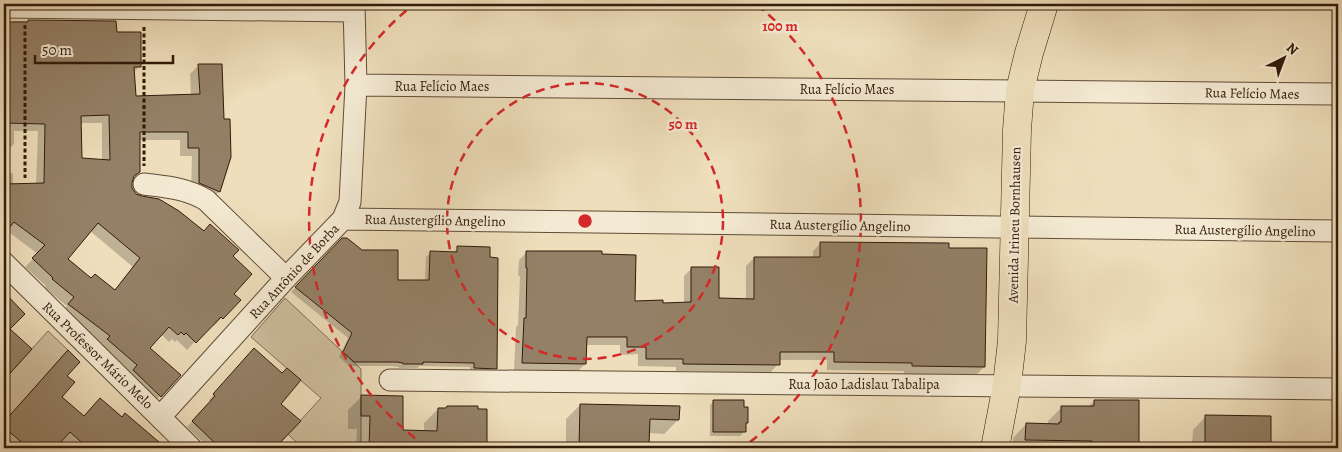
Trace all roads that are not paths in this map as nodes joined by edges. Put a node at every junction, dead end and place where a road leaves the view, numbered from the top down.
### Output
1 (1044, 4) edge
2 (14, 7) edge
3 (354, 7) edge
4 (356, 85) junction
5 (1020, 90) junction
6 (1338, 94) edge
7 (144, 184) road end
8 (343, 219) junction
9 (1014, 227) junction
10 (1338, 231) edge
11 (4, 263) edge
12 (286, 278) junction
13 (390, 380) dead end
14 (1007, 385) junction
15 (1338, 389) edge
16 (160, 417) junction
17 (191, 448) edge
18 (995, 448) edge

1 - 5 main road, Avenida Irineu Bornhausen
2 - 3 street
3 - 4 street, Rua Antônio de Borba
4 - 5 street, Rua Felício Maes
4 - 8 street, Rua Antônio de Borba
5 - 6 street, Rua Felício Maes
5 - 9 main road, Avenida Irineu Bornhausen
7 - 12 street
8 - 9 street, Rua Austergílio Angelino
8 - 12 street, Rua Antônio de Borba
9 - 10 street, Rua Austergílio Angelino
9 - 14 main road, Avenida Irineu Bornhausen
11 - 16 street, Rua Professor Mário Melo
12 - 16 street, Rua Antônio de Borba
13 - 14 street, Rua João Ladislau Tabalipa
14 - 15 street, Rua João Ladislau Tabalipa
14 - 18 main road, Avenida Irineu Bornhausen
16 - 17 street, Rua Professor Mário Melo

